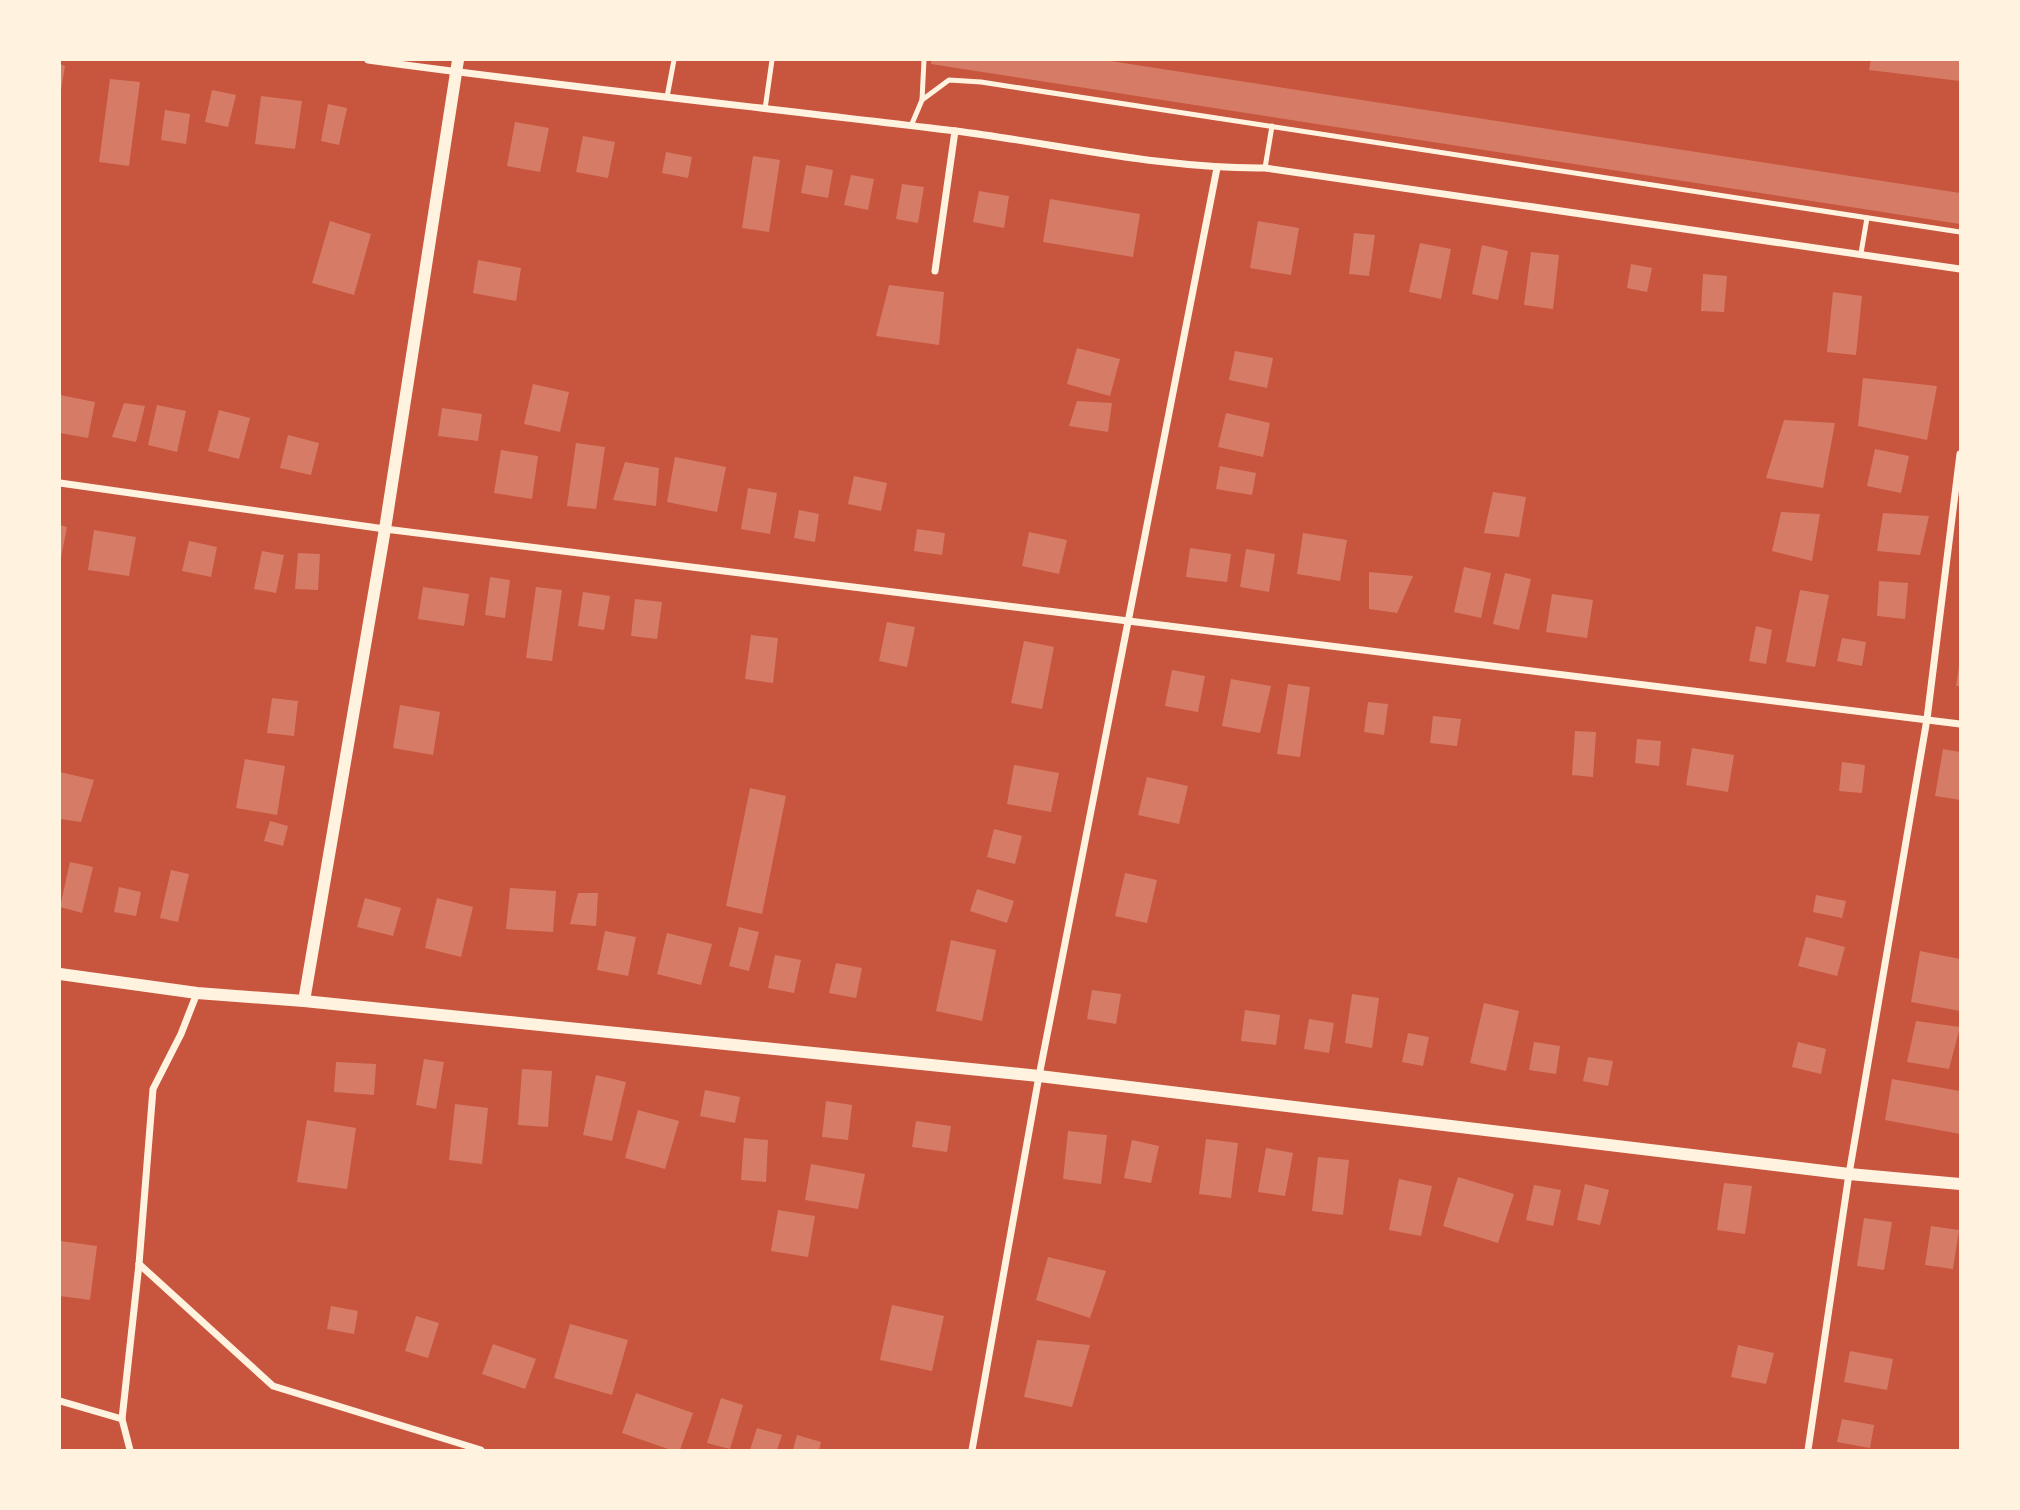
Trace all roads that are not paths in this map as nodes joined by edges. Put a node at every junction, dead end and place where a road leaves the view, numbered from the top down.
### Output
1 (368, 60) edge
2 (674, 60) edge
3 (772, 60) edge
4 (924, 60) edge
5 (457, 66) edge
6 (667, 97) junction
7 (922, 100) junction
8 (765, 108) junction
9 (1272, 126) junction
10 (911, 127) junction
11 (955, 131) junction
12 (1216, 168) junction
13 (1265, 168) junction
14 (1867, 218) junction
15 (1961, 232) edge
16 (1861, 253) junction
17 (1961, 269) edge
18 (935, 271) dead end
19 (1961, 454) edge
20 (60, 483) edge
21 (385, 529) junction
22 (1127, 621) junction
23 (1927, 719) junction
24 (1961, 724) edge
25 (60, 974) edge
26 (197, 993) junction
27 (304, 1001) junction
28 (1039, 1076) junction
29 (1849, 1174) junction
30 (1961, 1184) edge
31 (139, 1264) junction
32 (60, 1401) edge
33 (122, 1419) junction
34 (130, 1451) edge
35 (481, 1451) edge
36 (972, 1451) edge
37 (1808, 1451) edge

1 - 5 street
2 - 6 lane
3 - 8 lane
4 - 7 lane
5 - 6 street
5 - 21 street
6 - 8 street
7 - 9 lane
7 - 10 lane
8 - 10 street
9 - 13 lane
9 - 14 lane
10 - 11 street
11 - 12 street
11 - 18 street
12 - 13 street
12 - 22 street
13 - 16 street
14 - 15 lane
14 - 16 lane
16 - 17 street
19 - 23 street
20 - 21 street
21 - 22 street
21 - 27 street
22 - 23 street
22 - 28 street
23 - 24 street
23 - 29 street
25 - 26 street
26 - 27 street
26 - 31 street
27 - 28 street
28 - 29 street
28 - 36 street
29 - 30 street
29 - 37 street
31 - 33 street
31 - 35 street
32 - 33 street
33 - 34 street

